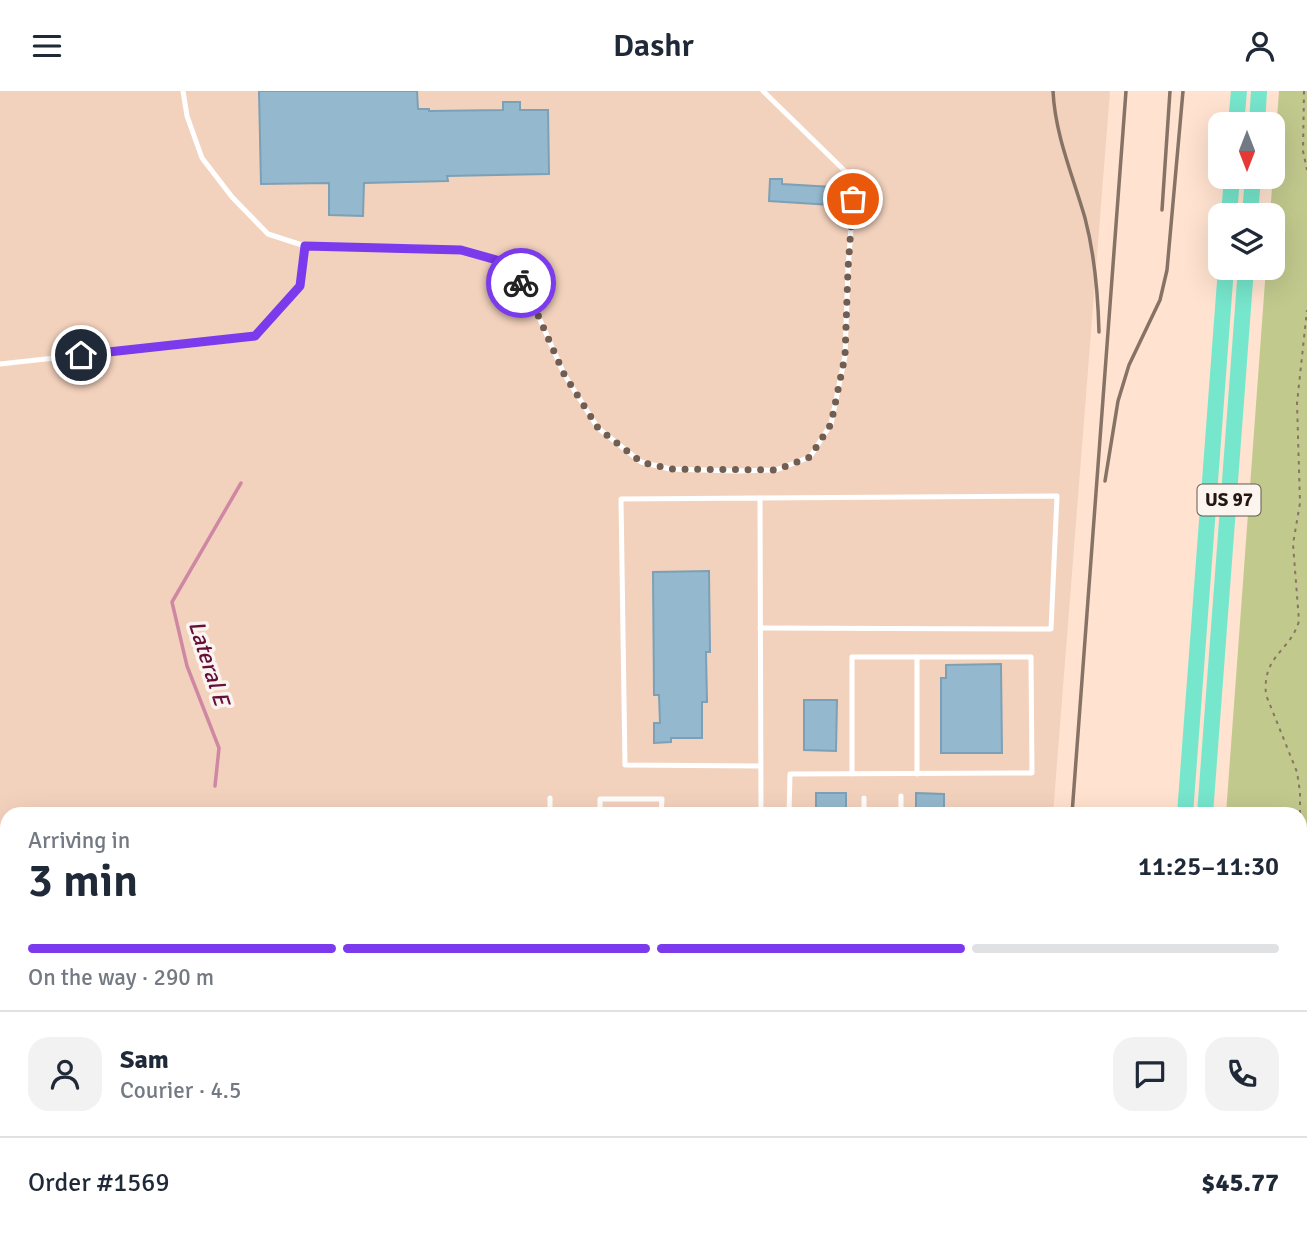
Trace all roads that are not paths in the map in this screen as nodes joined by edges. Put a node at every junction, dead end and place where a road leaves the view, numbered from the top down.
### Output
1 (183, 91) edge
2 (764, 91) edge
3 (1239, 91) edge
4 (1259, 91) edge
5 (1237, 112) edge
6 (1258, 112) edge
7 (305, 246) junction
8 (1225, 280) edge
9 (1245, 280) edge
10 (0, 364) edge
11 (760, 498) junction
12 (760, 628) junction
13 (917, 657) junction
14 (760, 766) junction
15 (852, 773) junction
16 (917, 774) junction
17 (901, 796) dead end
18 (550, 798) dead end
19 (864, 798) dead end
20 (550, 807) edge
21 (600, 807) edge
22 (662, 807) edge
23 (761, 807) edge
24 (789, 807) edge
25 (864, 807) edge
26 (901, 807) edge
27 (1186, 807) edge
28 (1206, 807) edge

1 - 7 lane
2 - 7 lane
3 - 5 highway
4 - 6 highway
7 - 10 lane
8 - 27 highway, US 97
9 - 28 highway, US 97
11 - 12 lane
11 - 12 lane
11 - 14 lane
12 - 14 lane
13 - 15 lane
13 - 16 lane
13 - 16 lane
14 - 23 lane
15 - 16 lane
15 - 24 lane
17 - 26 lane
18 - 20 lane
19 - 25 lane
21 - 22 lane

